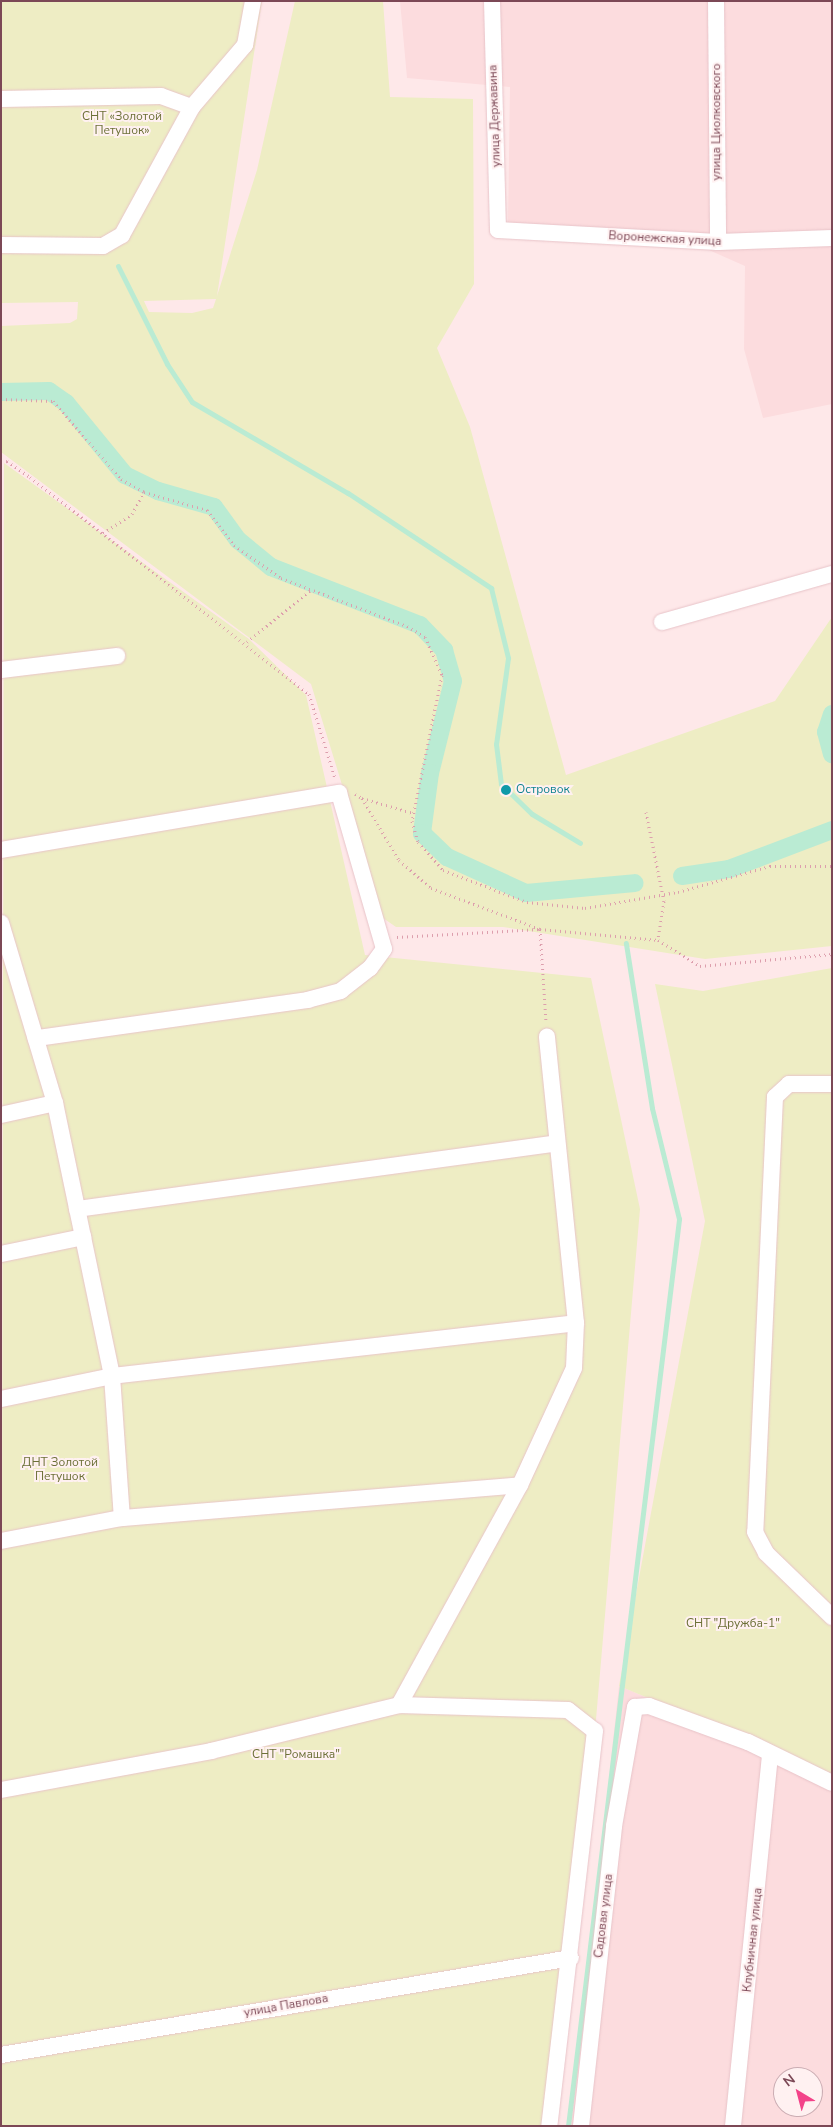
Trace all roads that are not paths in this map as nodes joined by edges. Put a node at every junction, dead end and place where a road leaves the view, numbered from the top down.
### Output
1 (253, 1) edge
2 (492, 1) edge
3 (716, 1) edge
4 (1, 99) edge
5 (192, 107) junction
6 (498, 230) joint
7 (832, 238) edge
8 (718, 242) junction
9 (1, 245) edge
10 (832, 574) edge
11 (662, 622) dead end
12 (117, 656) dead end
13 (1, 670) edge
14 (1, 850) edge
15 (1, 923) edge
16 (7, 964) edge
17 (547, 1036) road end
18 (36, 1038) junction
19 (832, 1084) edge
20 (54, 1103) junction
21 (1, 1114) edge
22 (556, 1143) junction
23 (77, 1209) junction
24 (82, 1237) junction
25 (1, 1254) edge
26 (576, 1323) junction
27 (112, 1376) junction
28 (1, 1399) edge
29 (520, 1485) junction
30 (122, 1518) junction
31 (1, 1541) edge
32 (832, 1617) edge
33 (399, 1705) junction
34 (770, 1754) junction
35 (832, 1783) edge
36 (1, 1790) edge
37 (571, 1958) junction
38 (1, 2055) edge
39 (548, 2126) edge
40 (581, 2126) edge
41 (733, 2126) edge

1 - 5 street
2 - 6 street, улица Державина
3 - 8 street, улица Циолковского
4 - 5 street
5 - 9 street
6 - 8 street, Воронежская улица
7 - 8 street, Воронежская улица
10 - 11 street
12 - 13 street
14 - 18 street
15 - 16 street
16 - 18 street
17 - 22 street
18 - 20 street
19 - 32 street
20 - 21 street
20 - 23 street
22 - 23 street
22 - 26 street
23 - 24 street
24 - 25 street
24 - 27 street
26 - 27 street
26 - 29 street
27 - 28 street
27 - 30 street
29 - 30 street
29 - 33 street
30 - 31 street
33 - 36 street
33 - 37 street
34 - 35 street
34 - 40 street, Садовая улица
34 - 41 street, Клубничная улица
37 - 38 street, улица Павлова
37 - 39 street

